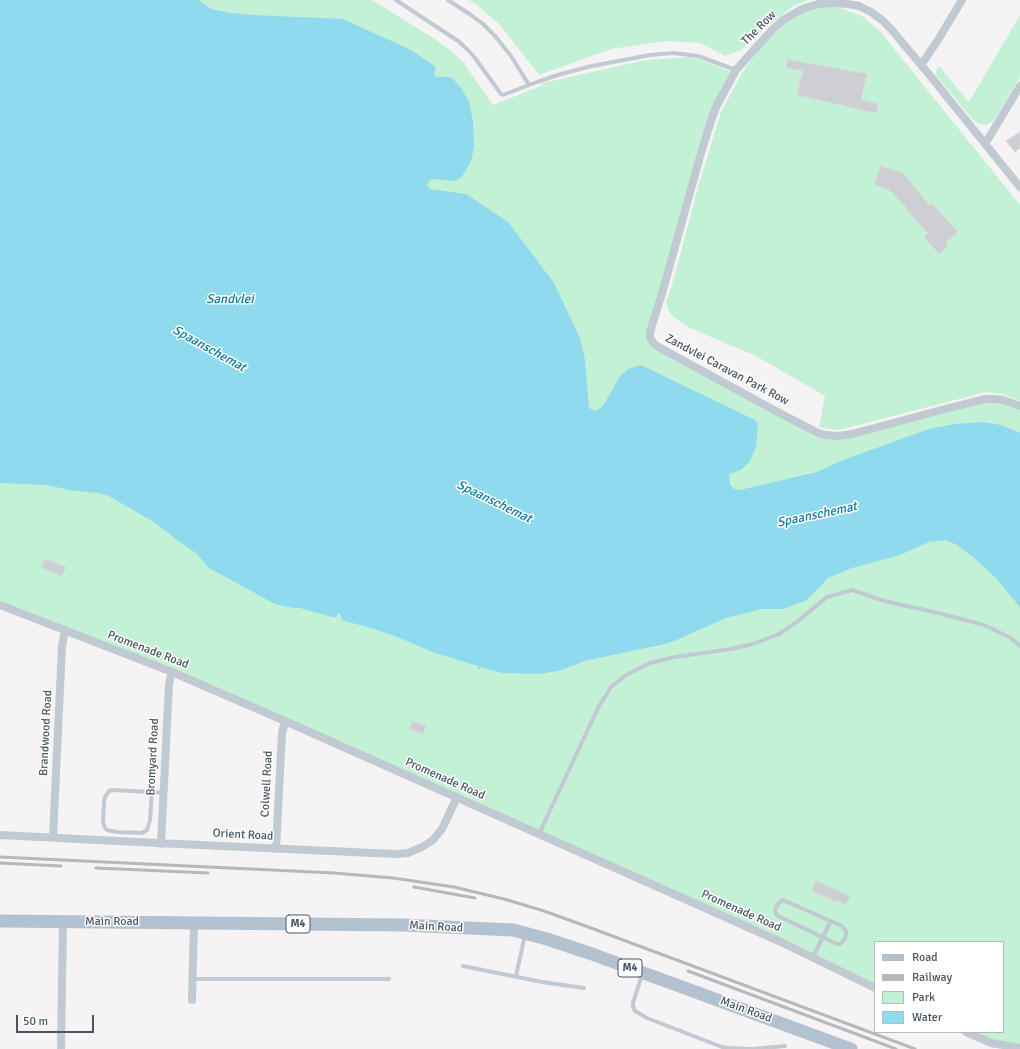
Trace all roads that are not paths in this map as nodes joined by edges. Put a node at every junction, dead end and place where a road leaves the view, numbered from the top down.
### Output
1 (396, 0) edge
2 (448, 0) edge
3 (962, 0) edge
4 (921, 65) junction
5 (736, 70) junction
6 (529, 85) junction
7 (1020, 86) edge
8 (985, 144) junction
9 (1020, 187) edge
10 (1020, 406) edge
11 (0, 605) edge
12 (65, 631) junction
13 (1020, 646) edge
14 (172, 672) junction
15 (285, 721) junction
16 (152, 792) junction
17 (164, 793) junction
18 (457, 797) junction
19 (539, 834) junction
20 (0, 835) edge
21 (53, 837) junction
22 (161, 844) junction
23 (276, 849) junction
24 (0, 920) edge
25 (63, 921) junction
26 (831, 921) junction
27 (194, 923) junction
28 (525, 933) junction
29 (823, 937) junction
30 (813, 958) junction
31 (464, 966) dead end
32 (642, 972) junction
33 (516, 976) junction
34 (192, 979) junction
35 (389, 979) dead end
36 (584, 988) dead end
37 (874, 988) edge
38 (192, 1000) dead end
39 (968, 1033) edge
40 (785, 1046) dead end
41 (1020, 1048) edge
42 (61, 1049) edge
43 (851, 1049) edge

1 - 6 lane
2 - 6 lane
3 - 4 street
4 - 5 street, The Row
4 - 8 street, The Row
5 - 6 lane
5 - 10 street, Zandvlei Caravan Park Row
7 - 8 street
8 - 9 street, The Row
11 - 12 street, Promenade Road
12 - 14 street, Promenade Road
12 - 21 street, Brandwood Road
13 - 19 lane
14 - 15 street, Promenade Road
14 - 17 street, Bromyard Road
15 - 18 street, Promenade Road
15 - 23 street, Colwell Road
16 - 16 lane
16 - 17 lane
17 - 22 street, Bromyard Road
18 - 19 street, Promenade Road
18 - 23 street, Orient Road
19 - 30 street, Promenade Road
20 - 21 street, Orient Road
21 - 22 street, Orient Road
22 - 23 street, Orient Road
24 - 25 main road, Main Road / M4
25 - 27 main road, Main Road / M4
25 - 42 street
26 - 29 lane
26 - 29 lane
26 - 29 lane
27 - 28 main road, Main Road / M4
27 - 34 street
28 - 32 main road, Main Road / M4
28 - 33 lane
29 - 30 lane
30 - 37 street, Promenade Road
31 - 33 lane
32 - 40 lane
32 - 43 main road, Main Road / M4
33 - 36 lane
34 - 35 lane
34 - 38 street
39 - 41 street

